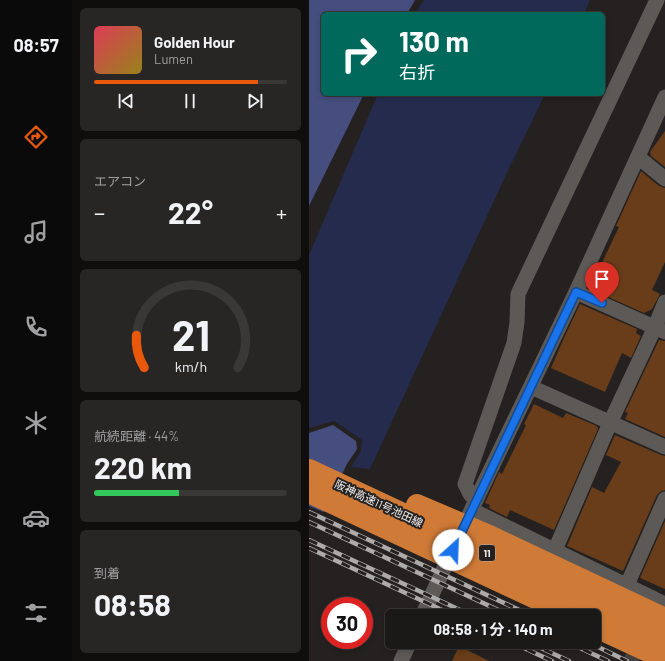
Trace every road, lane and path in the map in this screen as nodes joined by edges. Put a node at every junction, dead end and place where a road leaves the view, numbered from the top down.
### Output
1 (657, 0) edge
2 (665, 97) edge
3 (638, 157) junction
4 (665, 179) edge
5 (576, 292) junction
6 (665, 302) edge
7 (660, 329) edge
8 (531, 387) junction
9 (610, 423) junction
10 (665, 447) edge
11 (309, 470) edge
12 (309, 492) edge
13 (665, 499) edge
14 (474, 505) junction
15 (555, 550) junction
16 (627, 585) junction
17 (663, 608) edge
18 (425, 609) edge
19 (559, 609) edge
20 (601, 629) edge
21 (665, 638) edge
22 (407, 649) edge
23 (633, 656) tunnel mouth
24 (665, 659) edge
25 (401, 661) edge

1 - 14 street
2 - 3 street
3 - 4 street
3 - 5 street
5 - 7 street
5 - 8 street
6 - 7 street
7 - 9 street
8 - 9 street
8 - 14 street
9 - 10 street
9 - 15 street
11 - 17 highway, 11
11 - 21 highway, 阪神高速11号池田線 / 11
12 - 19 highway, 阪神高速11号池田線 / 11
13 - 16 street
14 - 15 street
14 - 18 street
15 - 16 street
16 - 17 street
17 - 23 street
20 - 24 highway
22 - 25 street

